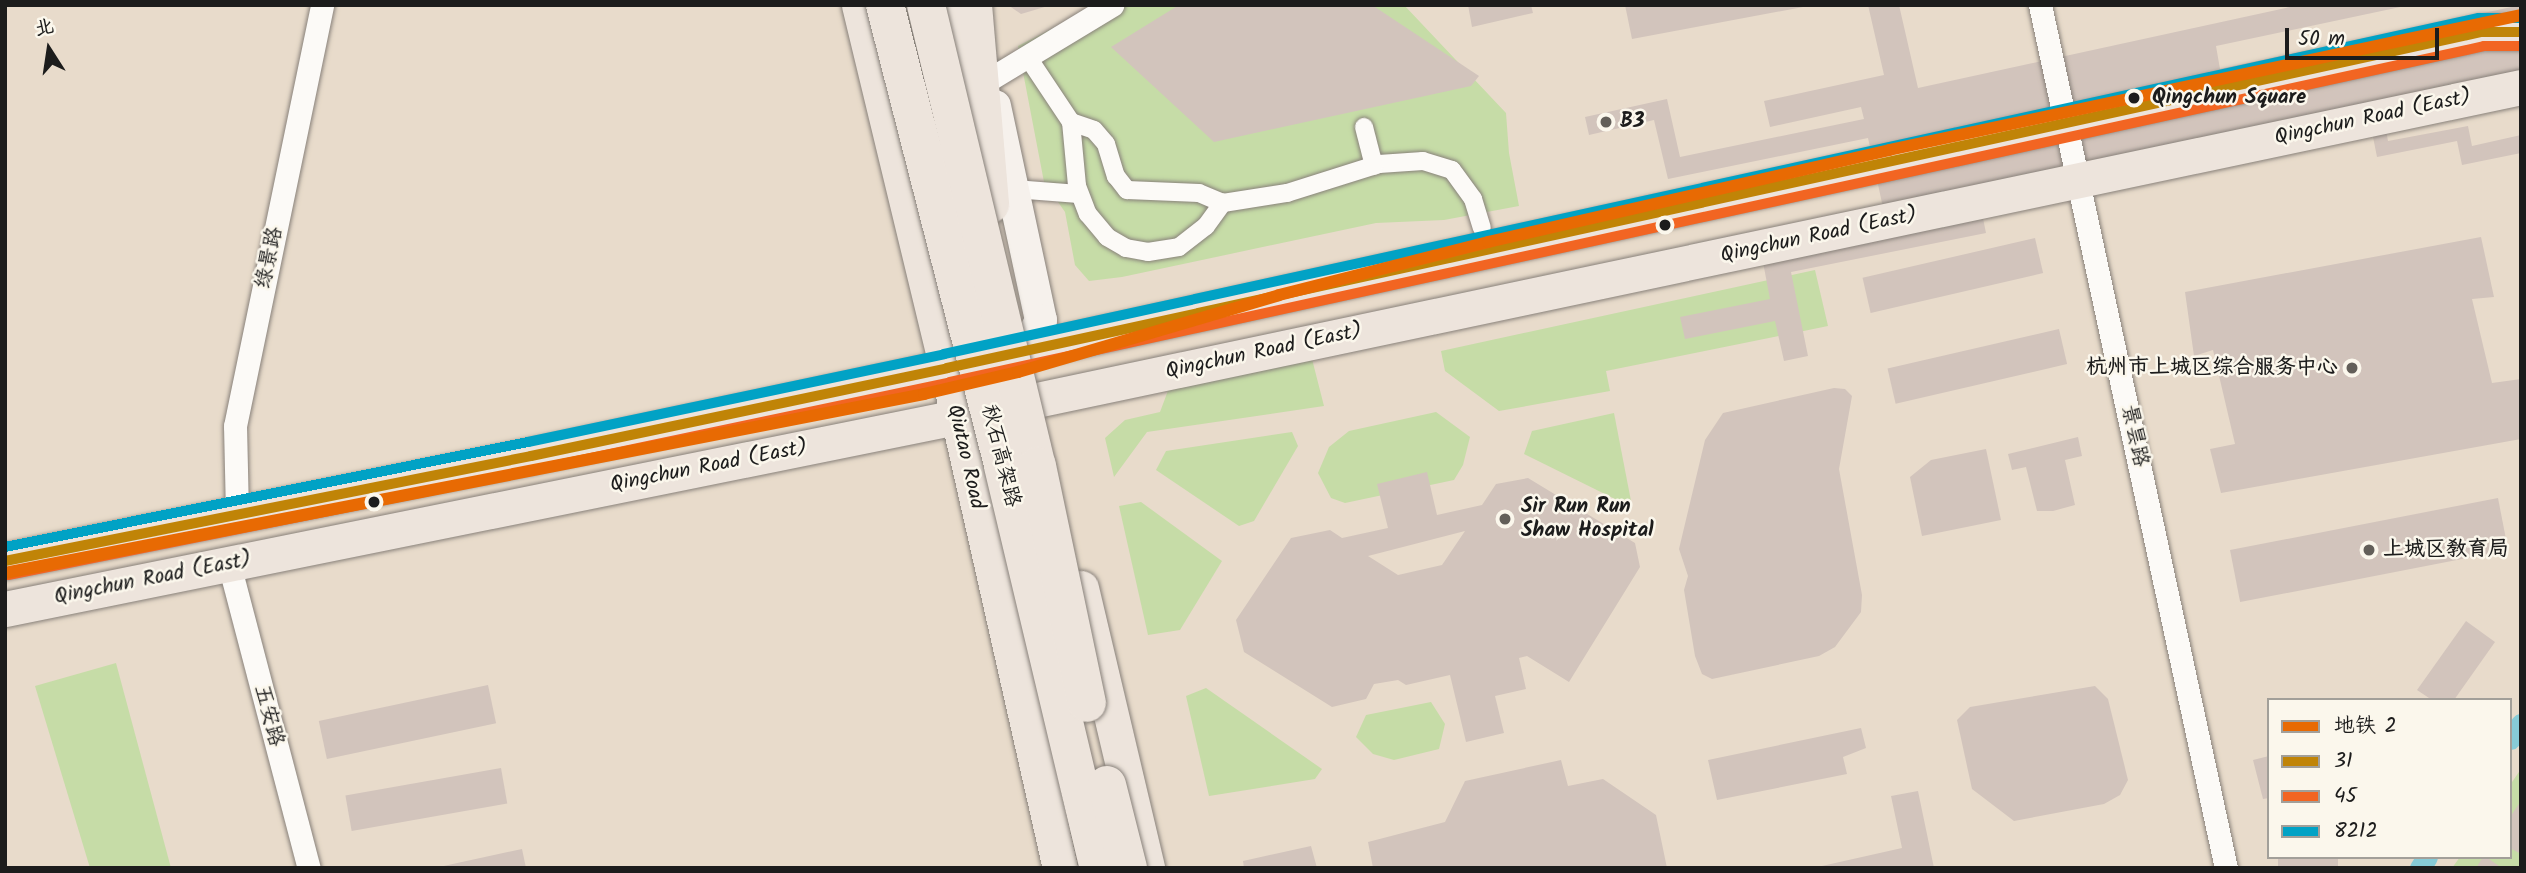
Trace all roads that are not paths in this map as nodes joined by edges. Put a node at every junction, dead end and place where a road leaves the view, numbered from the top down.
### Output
1 (322, 5) edge
2 (859, 5) edge
3 (885, 5) edge
4 (926, 5) edge
5 (951, 5) edge
6 (973, 5) edge
7 (1112, 5) edge
8 (2040, 5) edge
9 (2521, 32) edge
10 (1027, 56) junction
11 (990, 79) junction
12 (2521, 87) edge
13 (1071, 122) junction
14 (2067, 125) junction
15 (1364, 127) dead end
16 (1374, 166) junction
17 (2080, 181) junction
18 (1027, 190) dead end
19 (1079, 194) junction
20 (1223, 203) junction
21 (990, 204) junction
22 (1482, 228) dead end
23 (1025, 351) junction
24 (947, 368) junction
25 (1037, 400) junction
26 (956, 417) junction
27 (237, 513) junction
28 (5, 561) edge
29 (229, 564) junction
30 (5, 609) edge
31 (309, 868) edge
32 (1060, 868) edge
33 (1099, 868) edge
34 (1128, 868) edge
35 (1147, 868) edge
36 (2226, 868) edge

1 - 27 street, 绿景路
2 - 24 main road, Qiutao Road
3 - 33 highway, 秋石高架路, bridge
4 - 34 highway, 秋石高架路, bridge
5 - 21 main road
6 - 11 main road
6 - 21 highway
7 - 10 street
8 - 14 street, 景昙路
9 - 14 main road
10 - 11 street
10 - 13 street
11 - 23 main road
12 - 17 main road, Qingchun Road (East)
13 - 19 street
13 - 20 street
14 - 17 street, 景昙路
14 - 23 main road
15 - 16 street
16 - 20 street
16 - 22 street
17 - 25 main road, Qingchun Road (East)
17 - 36 street, 景昙路
18 - 19 street
19 - 20 street
21 - 23 main road
23 - 24 main road
23 - 25 main road
24 - 26 main road, Qiutao Road
24 - 27 main road
25 - 26 main road, Qingchun Road (East)
25 - 35 main road
26 - 29 main road, Qingchun Road (East)
26 - 32 main road, Qiutao Road
27 - 28 main road
29 - 30 main road, Qingchun Road (East)
29 - 31 street, 五安路

